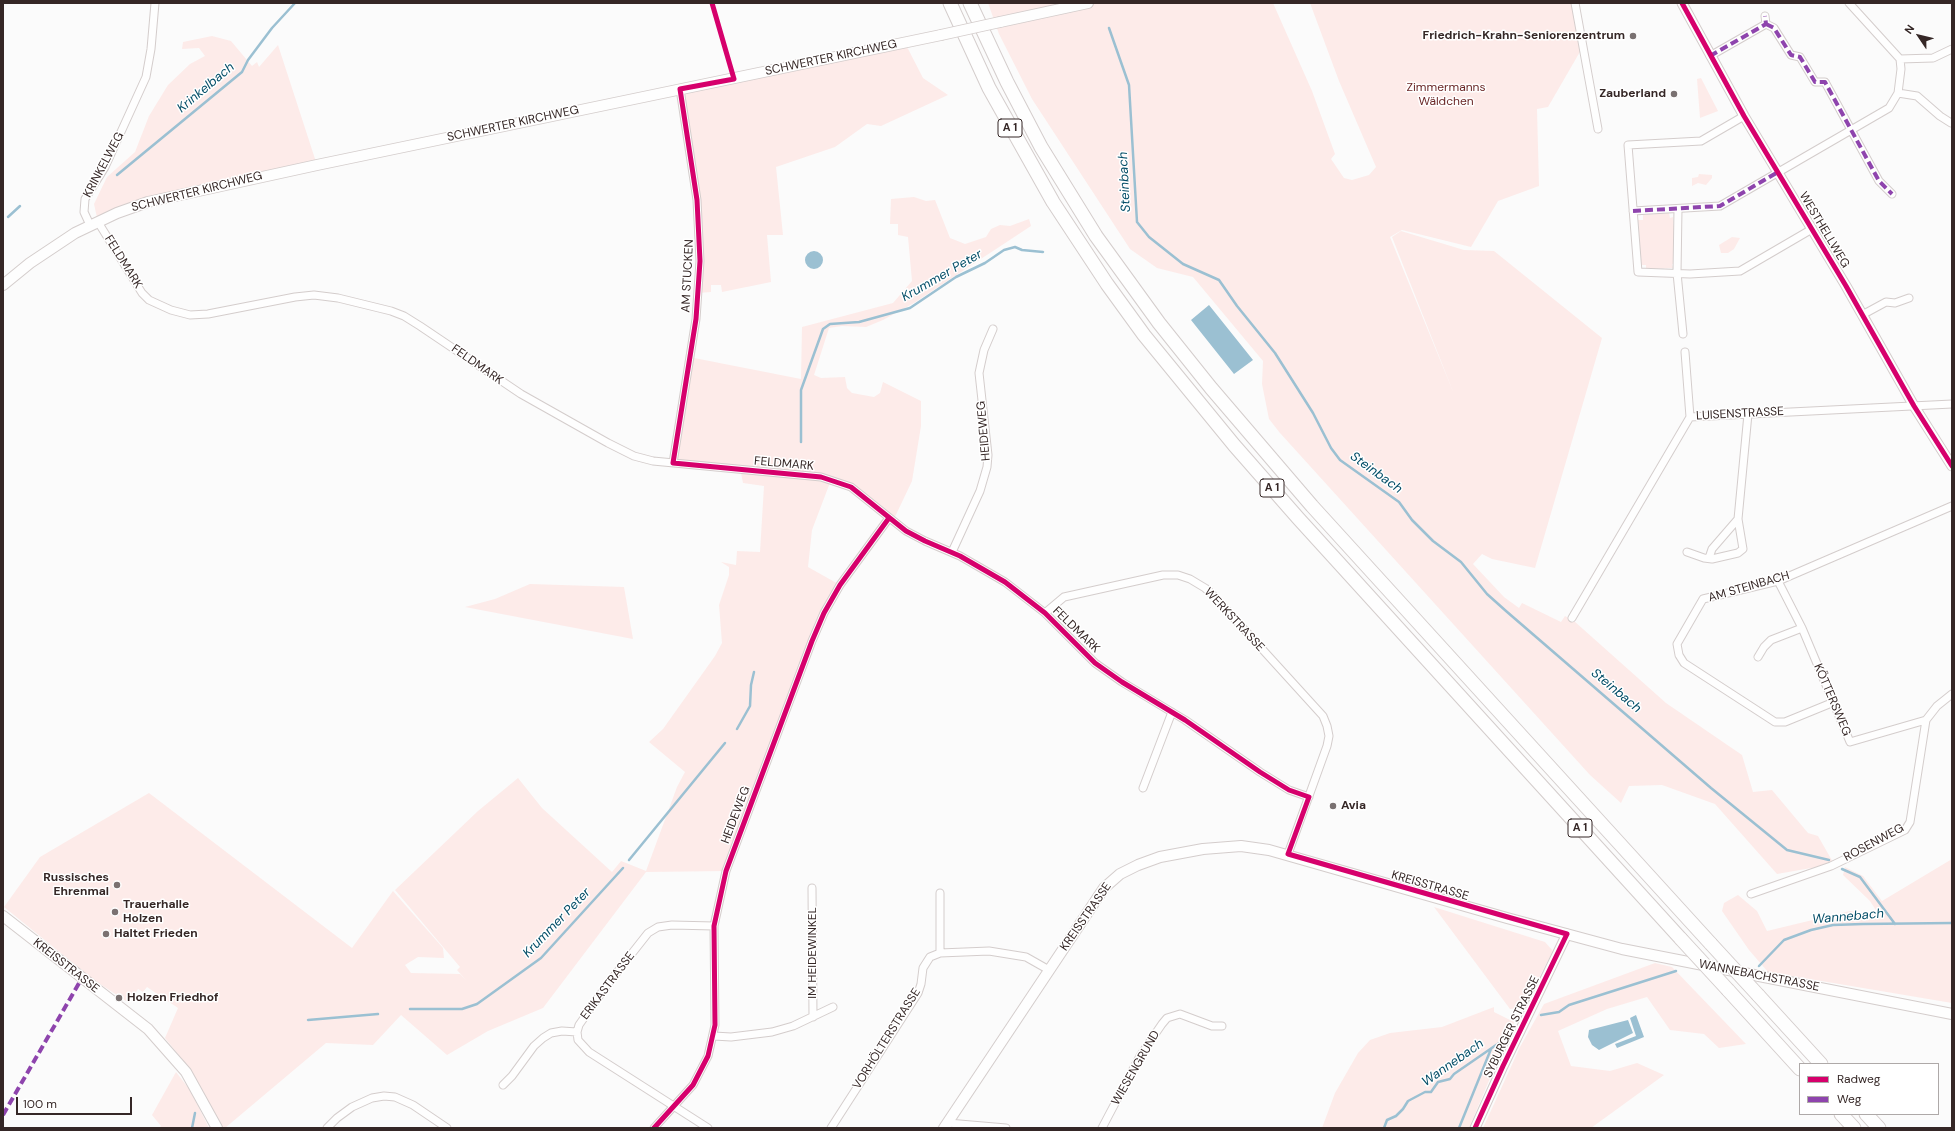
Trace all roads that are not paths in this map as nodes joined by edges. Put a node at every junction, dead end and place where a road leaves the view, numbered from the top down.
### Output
1 (155, 3) edge
2 (950, 3) edge
3 (970, 3) edge
4 (1088, 3) edge
5 (1575, 3) edge
6 (1682, 3) edge
7 (1849, 3) edge
8 (1765, 16) dead end
9 (1766, 24) junction
10 (1952, 49) edge
11 (1710, 56) junction
12 (1900, 59) junction
13 (680, 89) junction
14 (1898, 93) junction
15 (1744, 116) junction
16 (1951, 123) dead end
17 (1598, 128) dead end
18 (1850, 130) junction
19 (1778, 172) junction
20 (1892, 194) dead end
21 (1678, 209) junction
22 (1633, 211) junction
23 (94, 224) junction
24 (1812, 229) junction
25 (1678, 273) junction
26 (3, 285) edge
27 (1909, 298) dead end
28 (1862, 315) junction
29 (993, 329) dead end
30 (1683, 334) dead end
31 (1685, 352) dead end
32 (1952, 404) edge
33 (1914, 406) junction
34 (1748, 414) junction
35 (1690, 417) junction
36 (673, 463) junction
37 (1952, 466) edge
38 (1952, 506) edge
39 (888, 518) junction
40 (1738, 519) junction
41 (952, 552) junction
42 (1687, 552) dead end
43 (1712, 559) junction
44 (1778, 581) junction
45 (1045, 613) junction
46 (1572, 618) dead end
47 (1802, 628) junction
48 (1758, 657) dead end
49 (1952, 694) edge
50 (1834, 702) junction
51 (1172, 712) junction
52 (1926, 720) junction
53 (1143, 788) dead end
54 (1309, 797) junction
55 (1288, 854) junction
56 (812, 888) dead end
57 (940, 893) dead end
58 (1751, 894) dead end
59 (3, 916) edge
60 (714, 926) junction
61 (1568, 934) junction
62 (940, 953) junction
63 (1049, 970) junction
64 (833, 1007) dead end
65 (1952, 1014) edge
66 (813, 1017) junction
67 (1222, 1026) dead end
68 (578, 1032) junction
69 (714, 1036) junction
70 (1820, 1063) edge
71 (1799, 1068) edge
72 (503, 1084) dead end
73 (675, 1107) junction
74 (1837, 1115) edge
75 (1842, 1115) edge
76 (1867, 1115) edge
77 (946, 1126) edge
78 (217, 1128) edge
79 (327, 1128) edge
80 (445, 1128) edge
81 (654, 1128) edge
82 (708, 1128) edge
83 (831, 1128) edge
84 (1006, 1128) edge
85 (1102, 1128) edge
86 (1475, 1128) edge
87 (1844, 1128) edge
88 (1854, 1128) edge
89 (1879, 1128) edge

1 - 23 street, KRINKELWEG
2 - 71 highway, A 1, bridge
3 - 70 highway, A 1, bridge
4 - 13 main road, SCHWERTER KIRCHWEG, bridge
5 - 17 street
6 - 11 street, WESTHELLWEG
7 - 12 street
8 - 9 street
9 - 11 street
9 - 18 street
10 - 12 street
11 - 15 street, WESTHELLWEG
12 - 14 street
13 - 23 main road, SCHWERTER KIRCHWEG
13 - 36 street, AM STUCKEN
14 - 16 street
14 - 18 street
15 - 19 street, WESTHELLWEG
15 - 22 street
18 - 19 street
18 - 20 street
19 - 21 street
19 - 24 street, WESTHELLWEG
21 - 22 street
21 - 25 street
22 - 25 street
23 - 26 main road
23 - 36 street, FELDMARK
24 - 25 street
24 - 28 street, WESTHELLWEG
25 - 30 street
27 - 28 street
28 - 33 street, WESTHELLWEG
29 - 41 street, HEIDEWEG
31 - 35 street
32 - 33 street, LUISENSTRASSE
33 - 34 street, LUISENSTRASSE
33 - 37 street, WESTHELLWEG
34 - 35 street, LUISENSTRASSE
34 - 40 street
35 - 46 street, LUISENSTRASSE
36 - 39 street, FELDMARK
38 - 44 street, AM STEINBACH
39 - 41 street, FELDMARK
39 - 60 street, HEIDEWEG
40 - 43 street
40 - 43 street
41 - 45 street, FELDMARK
42 - 43 street
44 - 47 street, KÖTTERSWEG
44 - 50 street, AM STEINBACH
45 - 51 street, FELDMARK
45 - 54 street, WERKSTRASSE
47 - 48 street
47 - 50 street, KÖTTERSWEG
49 - 52 street
50 - 52 street, KÖTTERSWEG
51 - 53 street
51 - 54 street, FELDMARK
52 - 58 street, ROSENWEG
54 - 55 street
55 - 61 main road, KREISSTRASSE
55 - 63 main road, KREISSTRASSE
56 - 66 street, IM HEIDEWINKEL
57 - 62 street
59 - 78 main road, KREISSTRASSE
60 - 68 street, ERIKASTRASSE
60 - 69 street, HEIDEWEG
61 - 65 main road, WANNEBACHSTRASSE
61 - 86 street, SYBURGER STRASSE
62 - 63 street
62 - 83 street, VORHÖLTERSTRASSE
63 - 77 main road, KREISSTRASSE
64 - 66 street
66 - 69 street
67 - 85 street, WIESENGRUND
68 - 72 street
68 - 73 street, ERIKASTRASSE
69 - 73 street, HEIDEWEG
73 - 81 street, HEIDEWEG
73 - 82 street
74 - 87 highway
75 - 88 highway
76 - 89 highway
77 - 84 street
79 - 80 street

